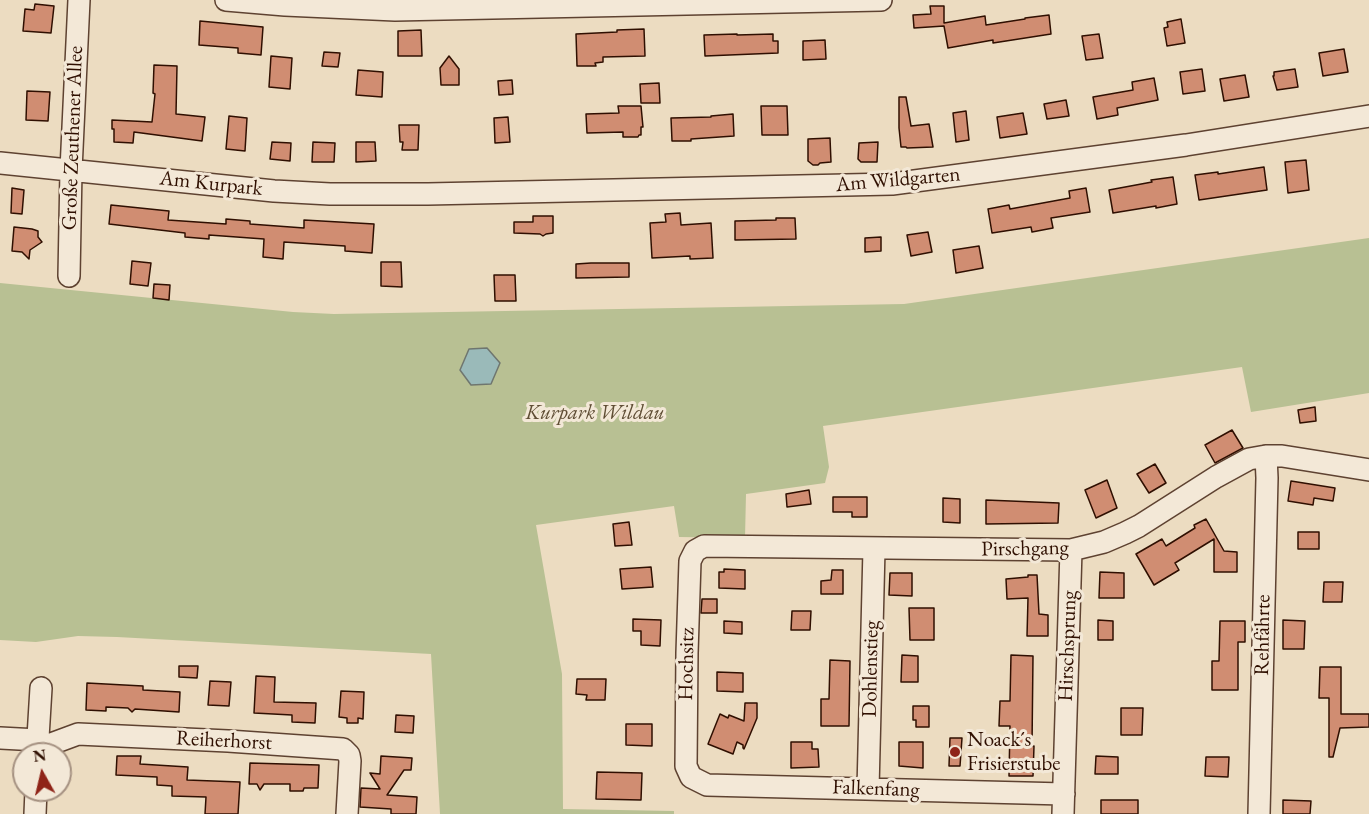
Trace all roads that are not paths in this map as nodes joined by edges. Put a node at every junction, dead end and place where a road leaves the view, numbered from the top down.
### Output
1 (79, 0) edge
2 (226, 0) edge
3 (881, 0) edge
4 (1369, 116) edge
5 (0, 163) edge
6 (70, 170) junction
7 (423, 194) joint
8 (69, 276) dead end
9 (1266, 456) junction
10 (1369, 470) edge
11 (874, 549) junction
12 (1071, 550) junction
13 (695, 551) joint
14 (41, 688) dead end
15 (0, 738) edge
16 (19, 742) edge
17 (38, 742) edge
18 (56, 742) edge
19 (691, 777) joint
20 (868, 789) junction
21 (1064, 804) edge
22 (348, 814) edge
23 (1259, 814) edge

1 - 6 street, Große Zeuthener Allee
2 - 3 street
4 - 7 street, Am Wildgarten
5 - 6 street, Am Kurpark
6 - 7 street, Am Kurpark
6 - 8 street, Große Zeuthener Allee
9 - 10 street, Pirschgang
9 - 12 street, Pirschgang
9 - 23 street, Rehfährte
11 - 12 street, Pirschgang
11 - 13 street, Pirschgang
11 - 20 street, Dohlenstieg
12 - 21 street, Hirschsprung
13 - 19 street, Hochsitz
14 - 17 street
15 - 16 street
18 - 22 street, Reiherhorst
19 - 20 street, Falkenfang
20 - 21 street, Falkenfang

